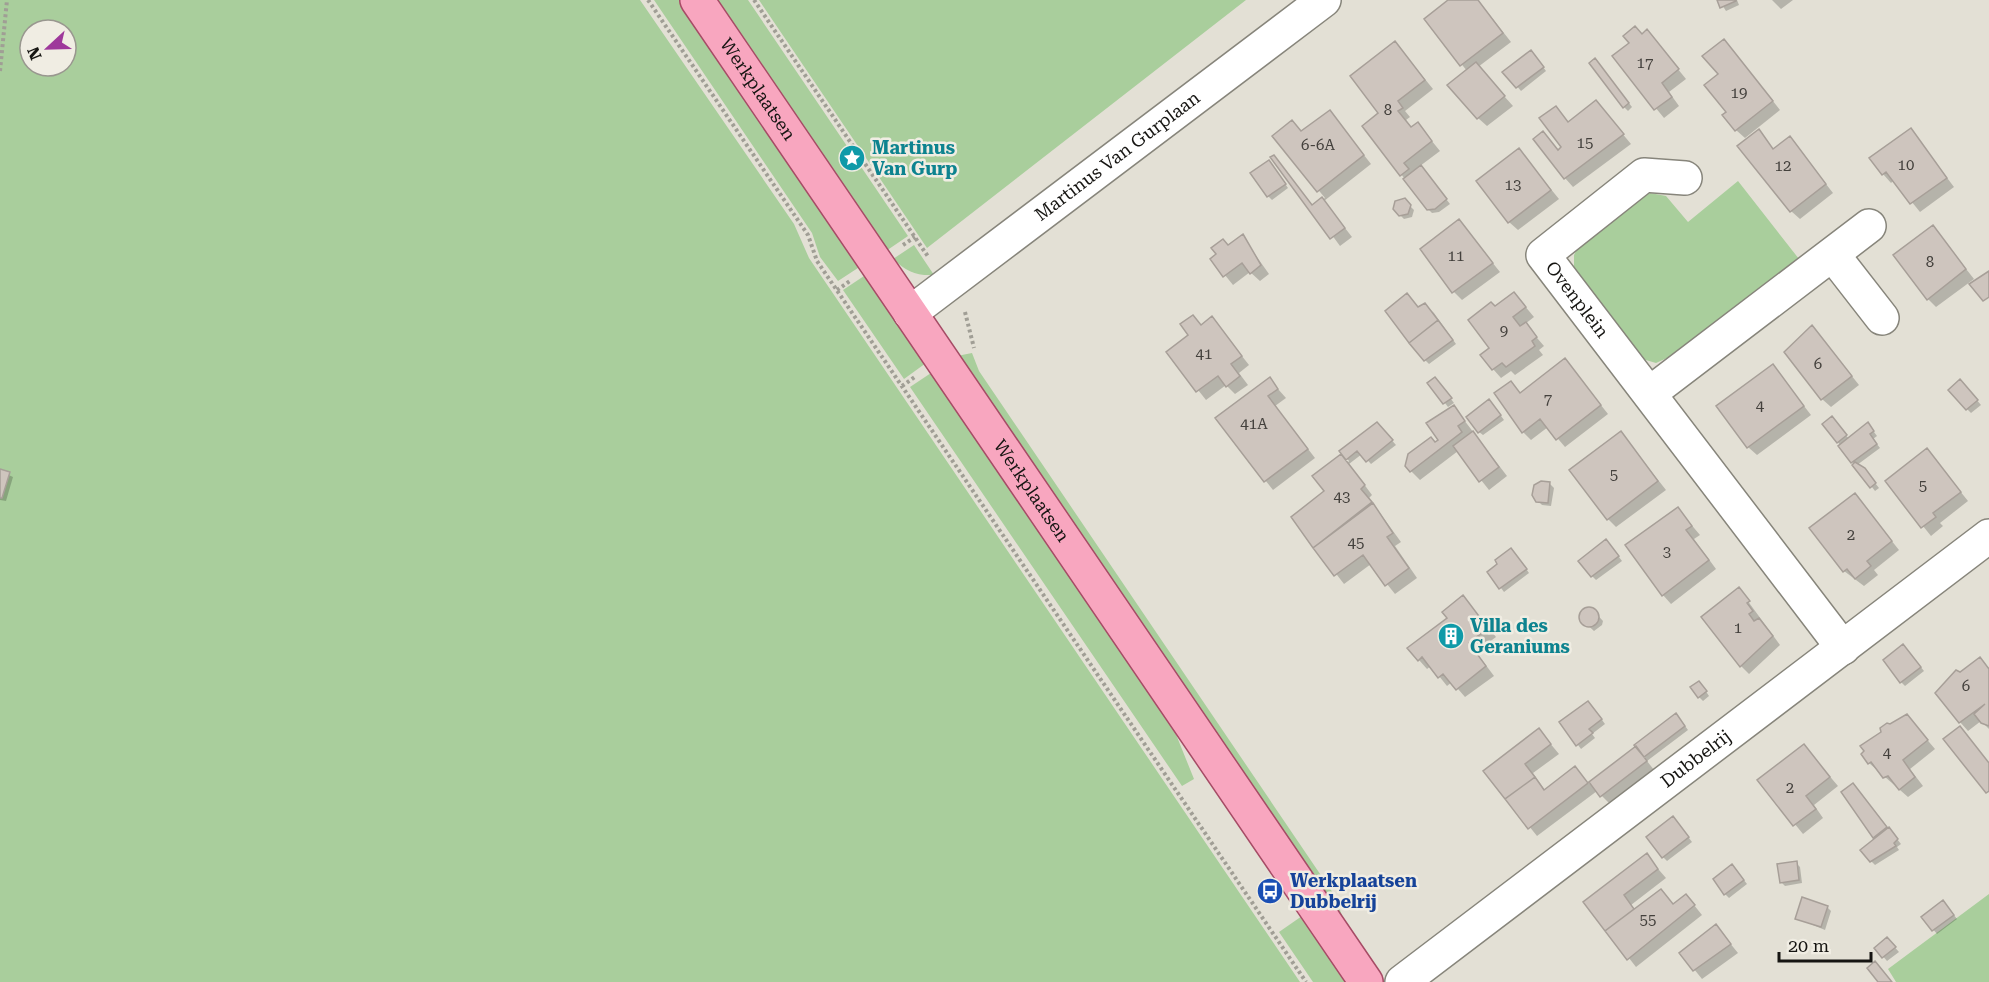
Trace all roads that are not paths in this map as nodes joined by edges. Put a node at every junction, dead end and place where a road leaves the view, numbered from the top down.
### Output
1 (698, 0) edge
2 (1324, 0) edge
3 (1685, 178) dead end
4 (1869, 226) dead end
5 (1833, 255) junction
6 (910, 313) junction
7 (1882, 318) dead end
8 (1650, 393) junction
9 (1989, 536) edge
10 (1843, 648) junction
11 (1366, 982) edge
12 (1402, 982) edge

1 - 6 main road, Werkplaatsen
2 - 6 street, Martinus Van Gurplaan
3 - 8 street, Ovenplein
4 - 5 street
5 - 7 street
5 - 8 street
6 - 11 main road, Werkplaatsen
8 - 10 street, Ovenplein
9 - 10 street, Dubbelrij
10 - 12 street, Dubbelrij

